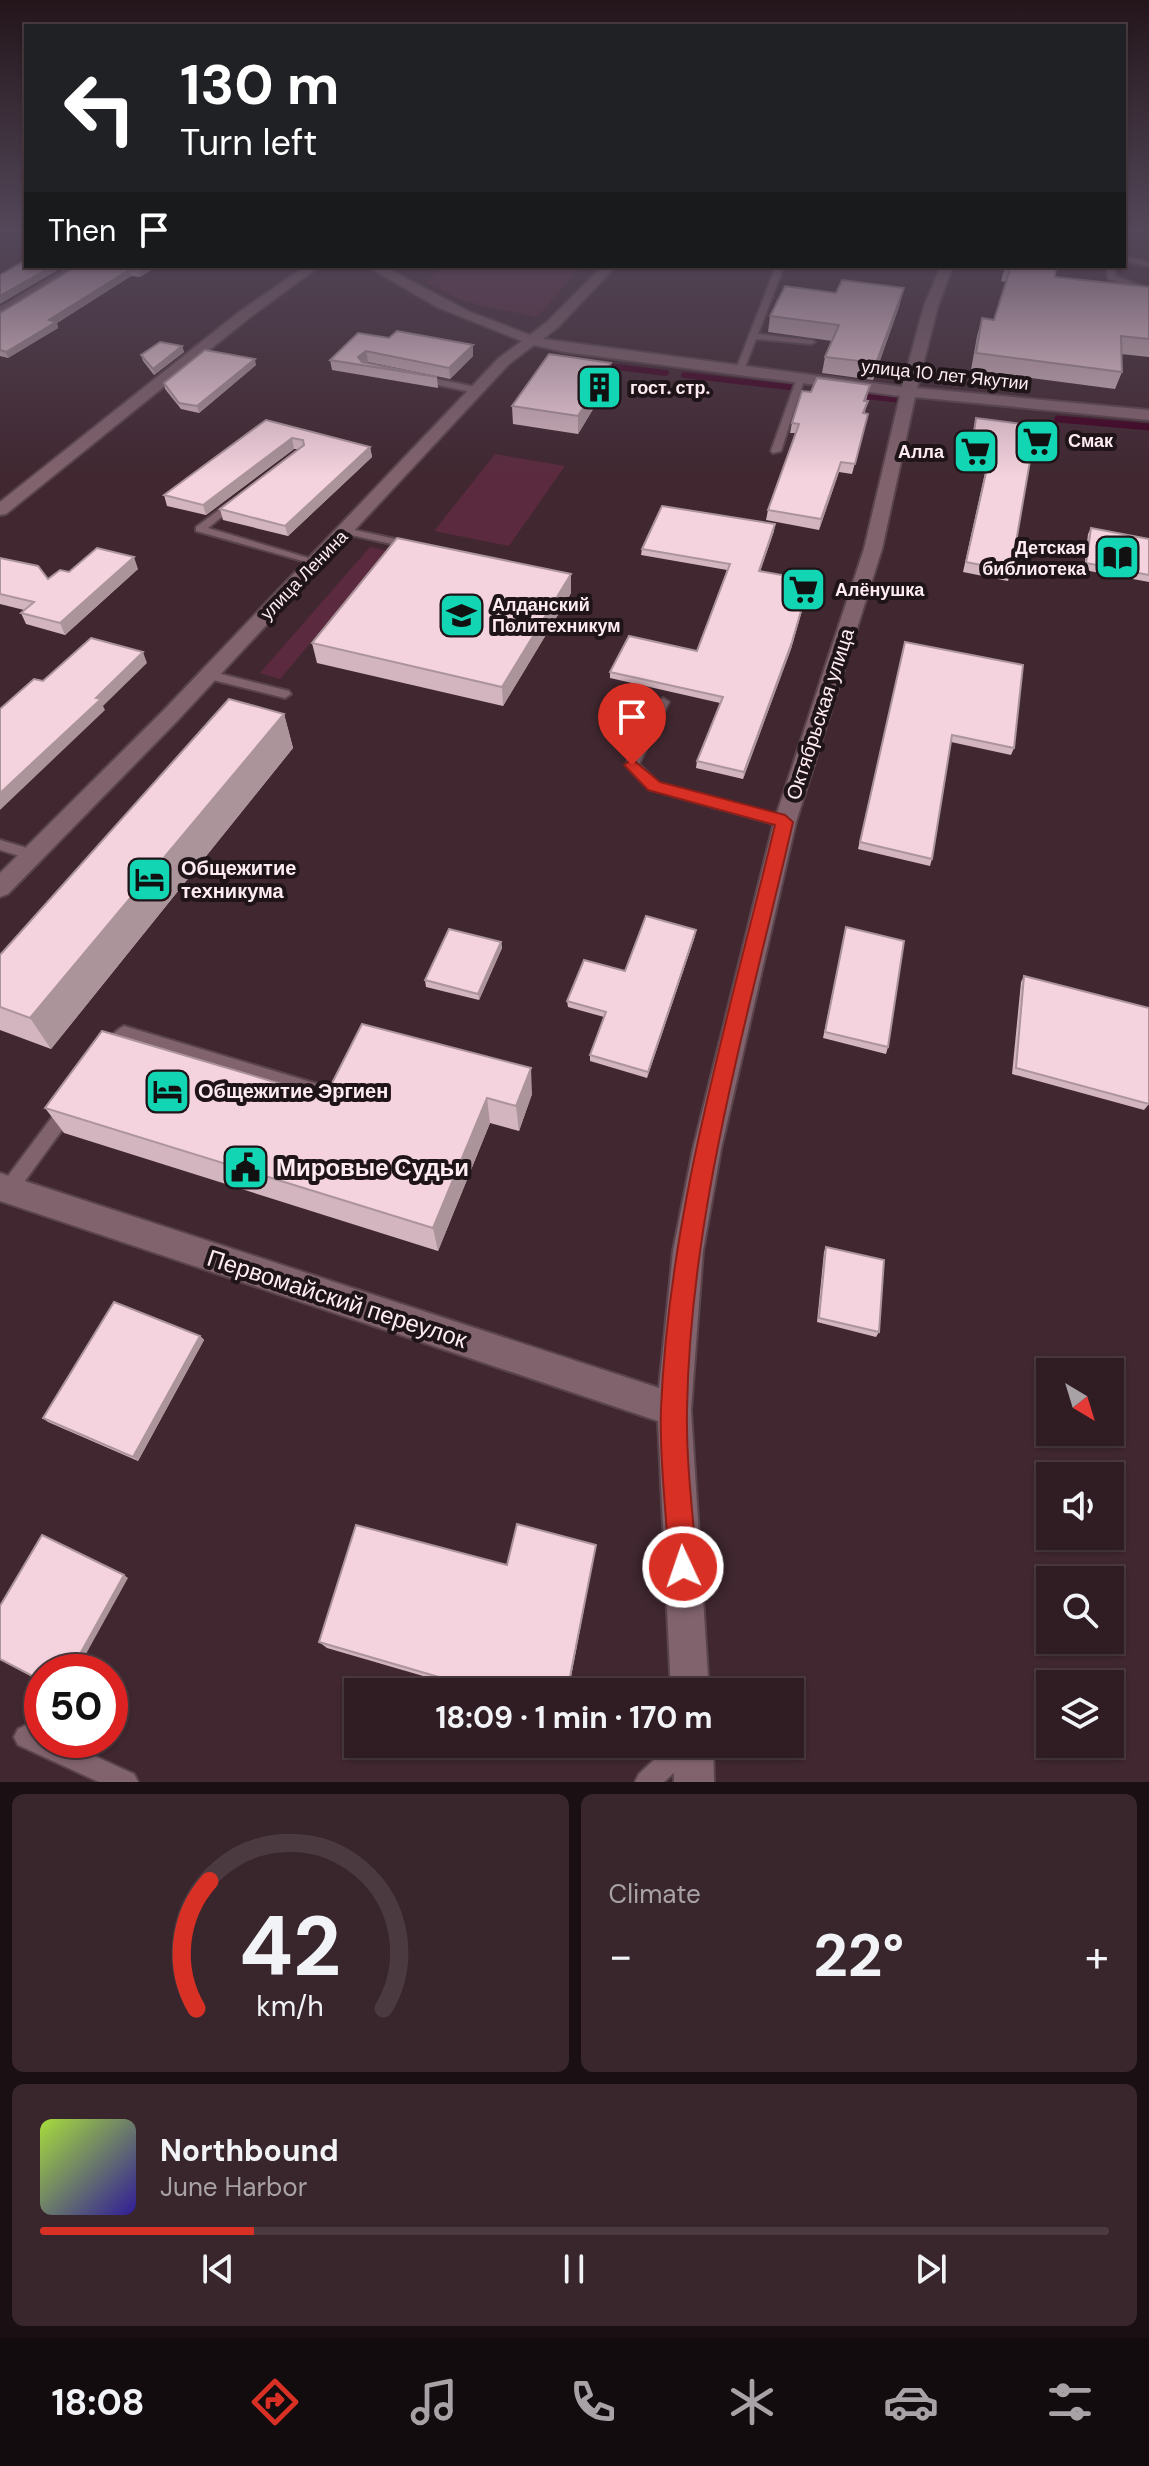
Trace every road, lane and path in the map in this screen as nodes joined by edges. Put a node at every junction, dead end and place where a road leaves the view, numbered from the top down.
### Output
1 (249, 311) edge
2 (458, 311) edge
3 (566, 311) edge
4 (763, 311) edge
5 (930, 311) edge
6 (753, 336) junction
7 (530, 341) junction
8 (811, 342) edge
9 (739, 372) junction
10 (414, 377) edge
11 (800, 380) junction
12 (476, 390) junction
13 (908, 392) junction
14 (1149, 415) edge
15 (776, 451) dead end
16 (250, 491) edge
17 (0, 510) edge
18 (346, 531) junction
19 (405, 544) edge
20 (317, 562) junction
21 (209, 675) junction
22 (285, 694) dead end
23 (663, 702) dead end
24 (785, 822) junction
25 (0, 845) edge
26 (32, 855) junction
27 (0, 888) edge
28 (97, 1069) edge
29 (321, 1092) edge
30 (79, 1094) edge
31 (4, 1188) edge
32 (674, 1410) junction
33 (689, 1678) edge
34 (73, 1758) edge
35 (674, 1758) edge
36 (691, 1758) edge
37 (126, 1782) edge
38 (647, 1782) edge
39 (694, 1782) edge

1 - 17 main road
2 - 7 main road, улица 10 лет Якутии
3 - 7 main road, улица Ленина
4 - 6 lane
5 - 13 main road, Октябрьская улица
6 - 8 lane
6 - 9 lane
7 - 9 main road, улица 10 лет Якутии
7 - 12 main road, улица Ленина
9 - 11 main road, улица 10 лет Якутии
10 - 12 lane
11 - 13 main road, улица 10 лет Якутии
11 - 15 lane
12 - 18 main road, улица Ленина
13 - 14 main road, улица 10 лет Якутии
13 - 24 main road, Октябрьская улица
16 - 20 lane
18 - 19 lane
18 - 20 main road, улица Ленина
20 - 21 main road, улица Ленина
21 - 22 lane
21 - 26 main road, улица Ленина
23 - 24 lane
24 - 32 main road, Октябрьская улица
25 - 26 lane
26 - 27 main road, улица Ленина
28 - 29 lane
30 - 31 lane
31 - 32 main road, Первомайский переулок
32 - 33 main road, Октябрьская улица
34 - 37 lane
35 - 38 lane
36 - 39 main road

